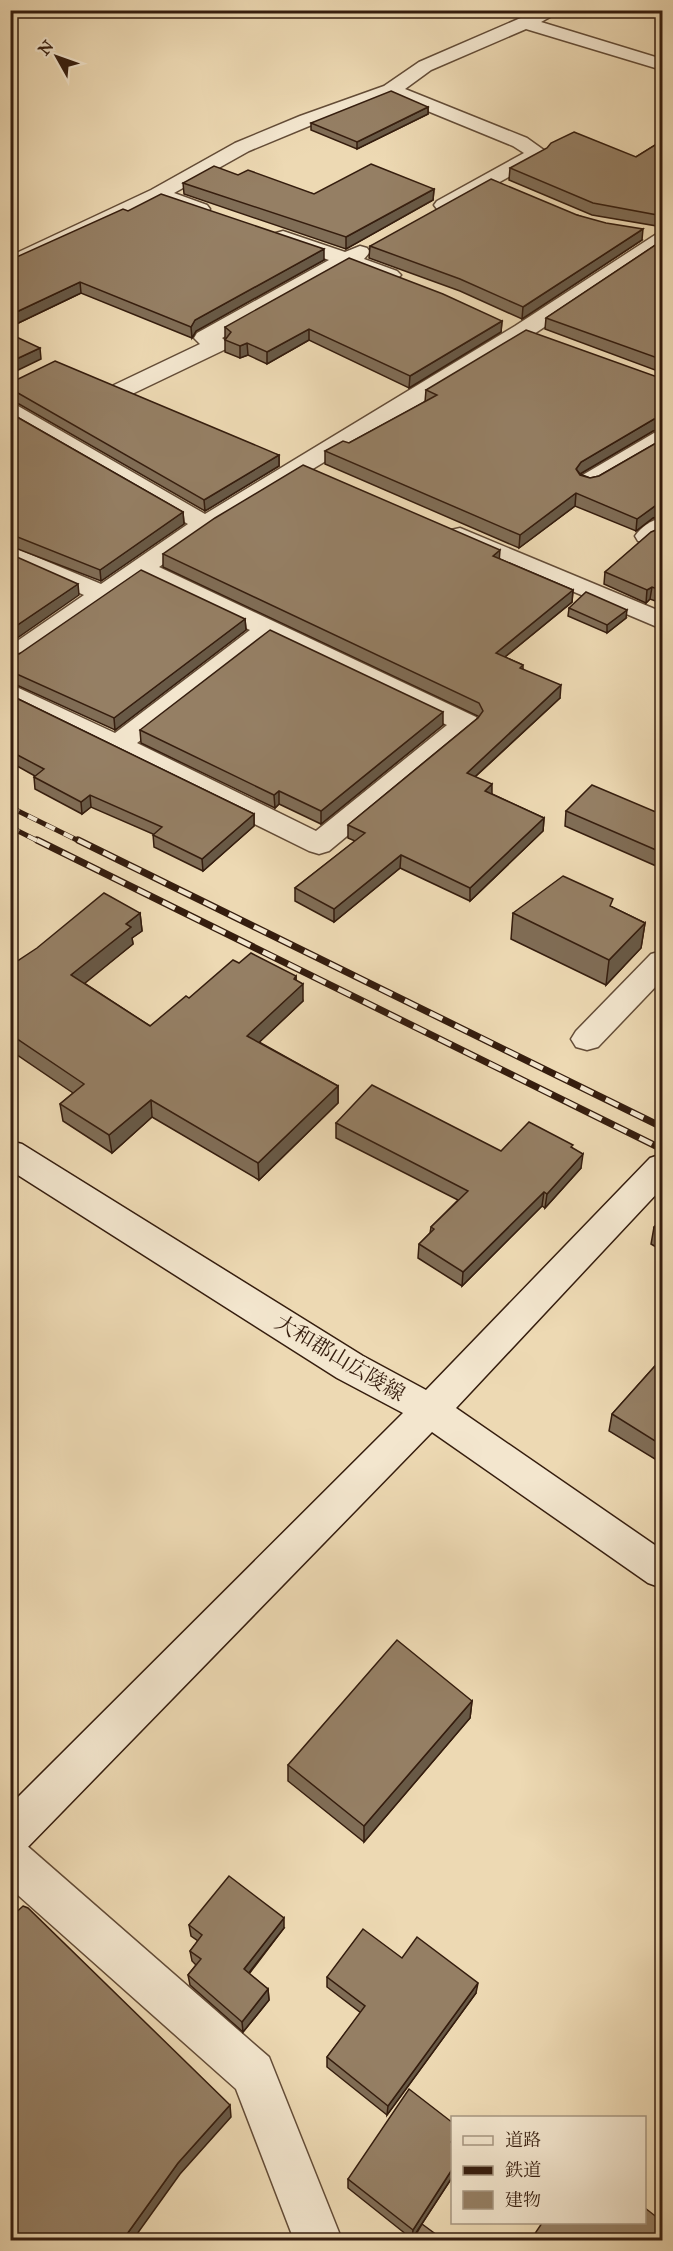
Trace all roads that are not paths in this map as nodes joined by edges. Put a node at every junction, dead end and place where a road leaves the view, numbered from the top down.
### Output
1 (555, 10) edge
2 (524, 23) junction
3 (663, 65) edge
4 (391, 90) junction
5 (488, 180) junction
6 (509, 189) edge
7 (158, 194) junction
8 (428, 214) edge
9 (225, 217) edge
10 (258, 228) edge
11 (639, 232) edge
12 (663, 237) edge
13 (378, 242) edge
14 (348, 259) junction
15 (10, 264) edge
16 (410, 282) edge
17 (512, 326) junction
18 (544, 339) edge
19 (152, 402) edge
20 (10, 411) edge
21 (663, 438) edge
22 (288, 461) junction
23 (332, 480) edge
24 (589, 481) edge
25 (205, 524) junction
26 (442, 527) edge
27 (10, 553) edge
28 (140, 568) junction
29 (102, 594) junction
30 (663, 621) edge
31 (269, 628) junction
32 (10, 658) edge
33 (10, 692) edge
34 (118, 744) junction
35 (663, 962) edge
36 (587, 1039) dead end
37 (10, 1154) edge
38 (663, 1167) edge
39 (430, 1410) junction
40 (663, 1571) edge
41 (10, 1836) edge
42 (10, 1858) edge
43 (318, 2241) edge

1 - 2 street
2 - 3 street
2 - 4 street
4 - 5 street
4 - 7 street
5 - 6 street
5 - 8 street
7 - 9 street
7 - 15 street
10 - 14 street
11 - 12 street
12 - 17 street
13 - 14 street
14 - 16 street
14 - 19 street
17 - 18 street
17 - 22 street
20 - 25 street
21 - 24 street
22 - 23 street
22 - 25 street
25 - 28 street
26 - 30 street
27 - 29 street
28 - 29 street
28 - 31 street
29 - 32 street
31 - 34 street
31 - 34 street
33 - 34 street
35 - 36 street
37 - 39 street, 大和郡山広陵線
38 - 39 street
39 - 40 street, 大和郡山広陵線
39 - 41 street
42 - 43 street

